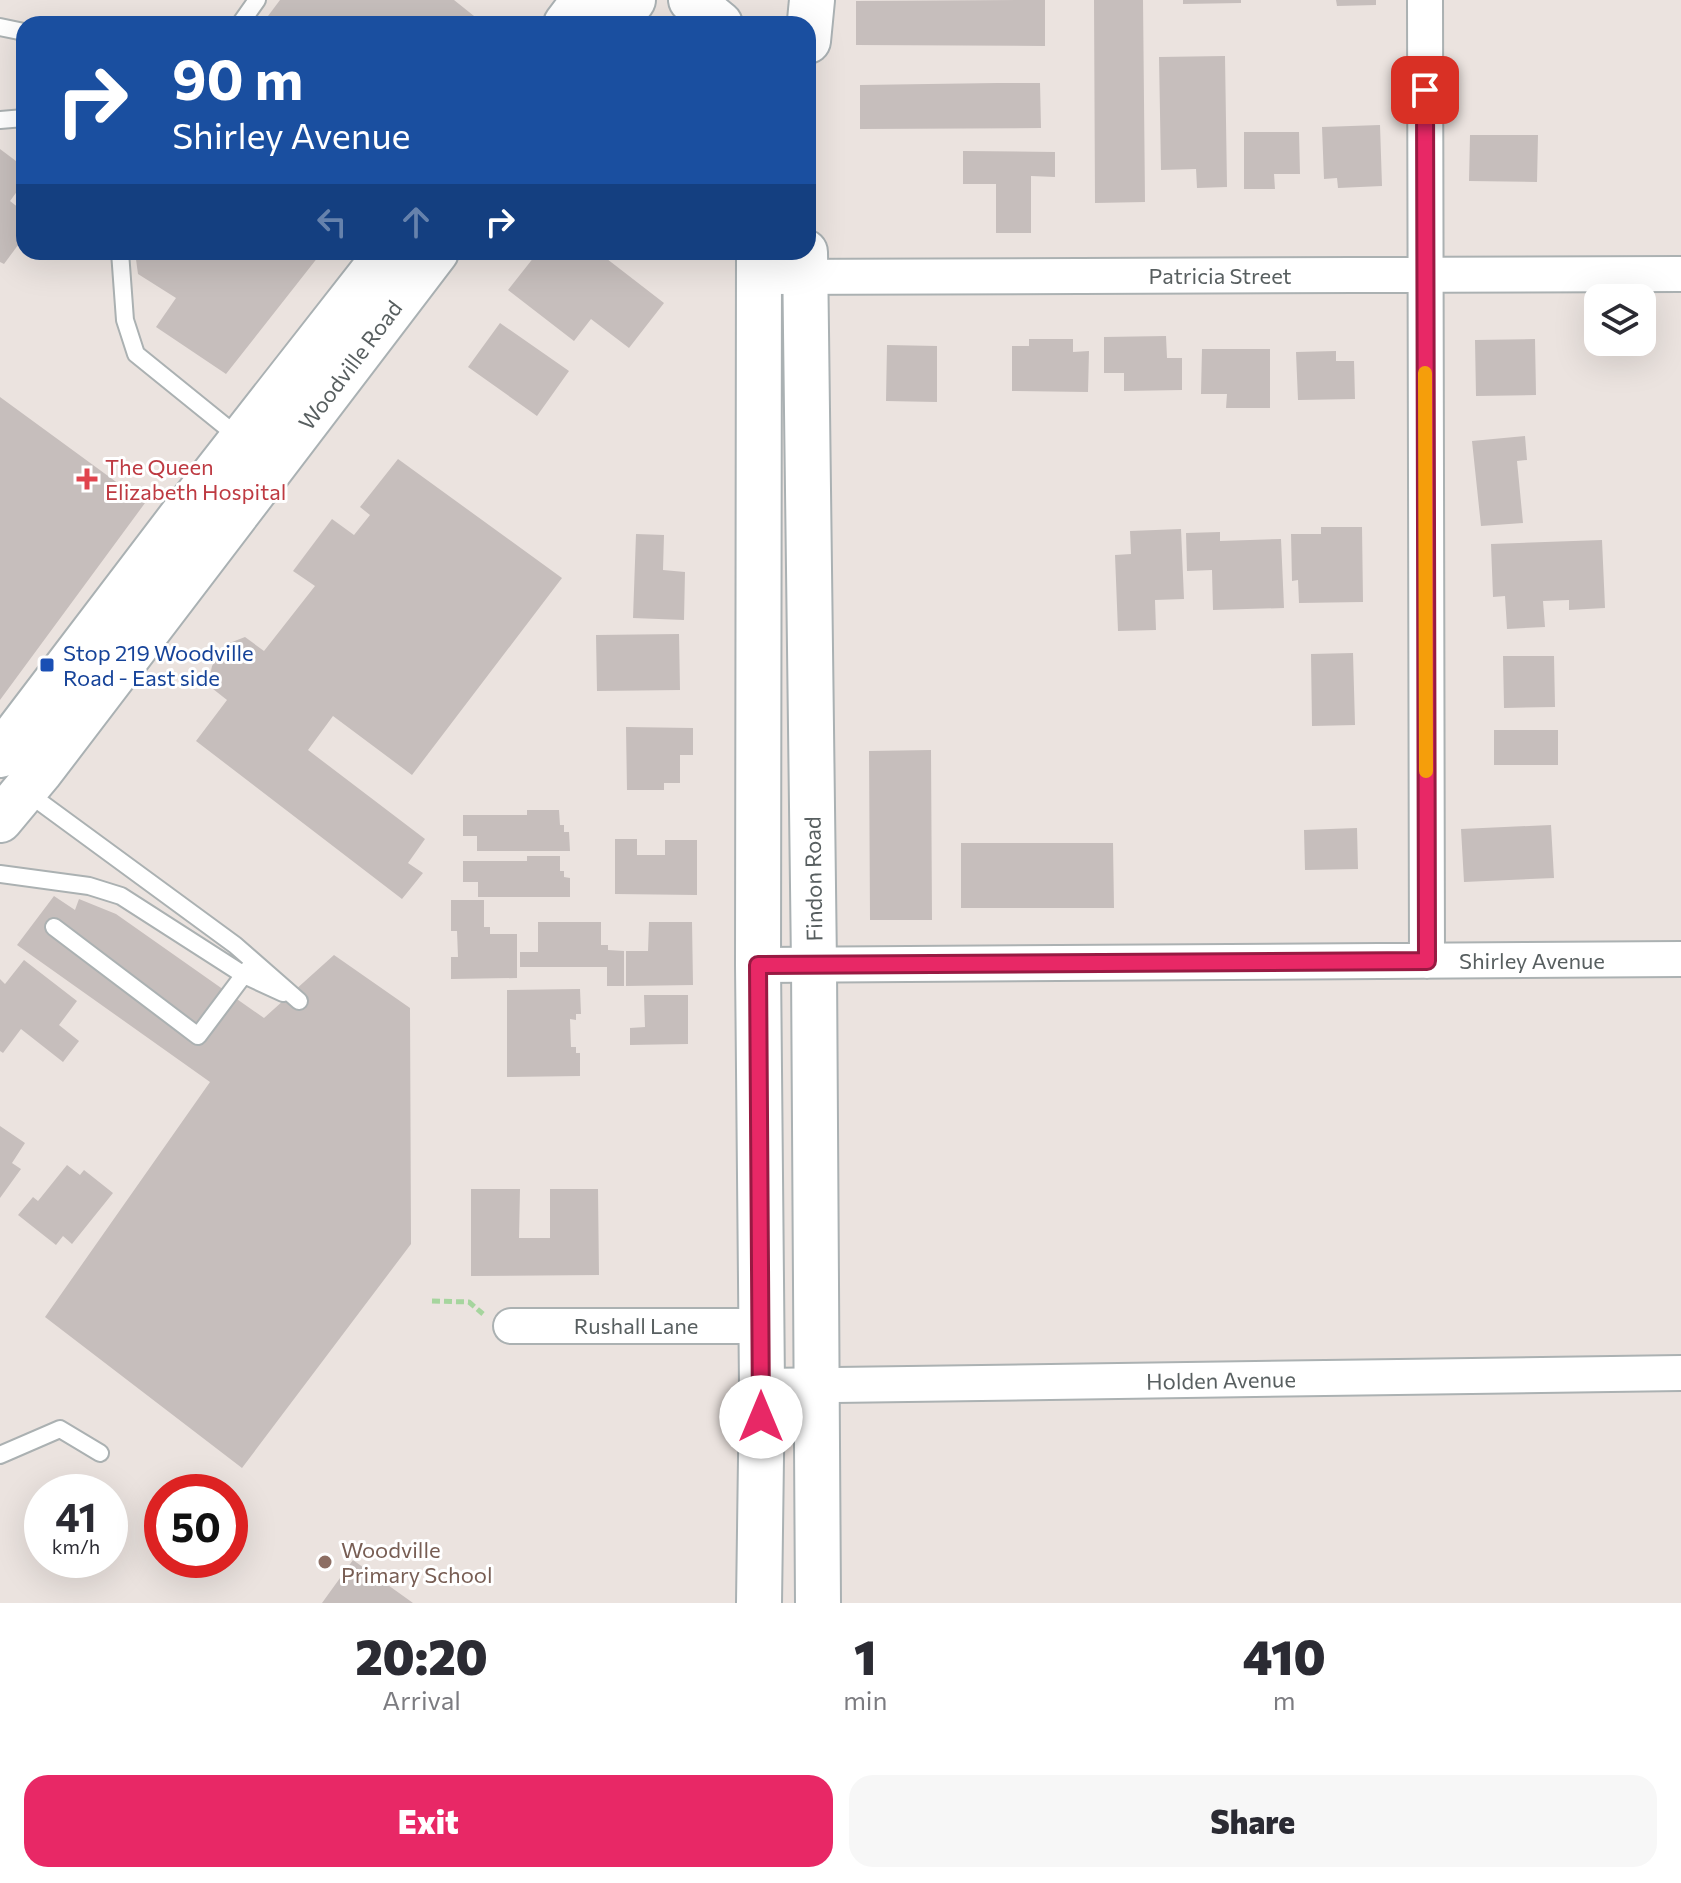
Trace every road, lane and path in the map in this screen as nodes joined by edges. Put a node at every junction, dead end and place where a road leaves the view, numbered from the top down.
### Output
1 (633, 0) edge
2 (691, 0) edge
3 (1425, 0) edge
4 (620, 16) edge
5 (710, 16) edge
6 (121, 260) edge
7 (383, 260) edge
8 (429, 260) edge
9 (804, 264) edge
10 (759, 265) edge
11 (1681, 274) edge
12 (1426, 275) junction
13 (257, 453) junction
14 (8, 788) edge
15 (0, 874) edge
16 (54, 927) dead end
17 (1681, 959) edge
18 (255, 960) junction
19 (1427, 961) junction
20 (758, 965) junction
21 (814, 965) junction
22 (244, 975) junction
23 (432, 1301) dead end
24 (511, 1326) joint
25 (761, 1326) junction
26 (1681, 1373) edge
27 (762, 1386) junction
28 (818, 1386) junction
29 (100, 1453) dead end
30 (0, 1455) edge
31 (759, 1603) edge
32 (818, 1603) edge

1 - 4 main road
2 - 5 main road
3 - 12 street
6 - 13 lane
7 - 13 main road, Woodville Road
8 - 13 main road, Woodville Road
9 - 10 street, Patricia Street
9 - 12 street, Patricia Street
9 - 21 main road, Findon Road
10 - 20 main road
11 - 12 street, Patricia Street
12 - 19 street
13 - 14 main road, Woodville Road
14 - 18 lane
15 - 22 lane
16 - 22 lane
17 - 19 street, Shirley Avenue
18 - 22 lane
18 - 22 lane
19 - 21 street, Shirley Avenue
20 - 21 street, Shirley Avenue
20 - 25 main road
21 - 28 main road, Findon Road
23 - 24 path
24 - 25 street, Rushall Lane
25 - 27 main road
26 - 28 street, Holden Avenue
27 - 28 street, Holden Avenue
27 - 31 main road
28 - 32 main road, Findon Road
29 - 30 lane

